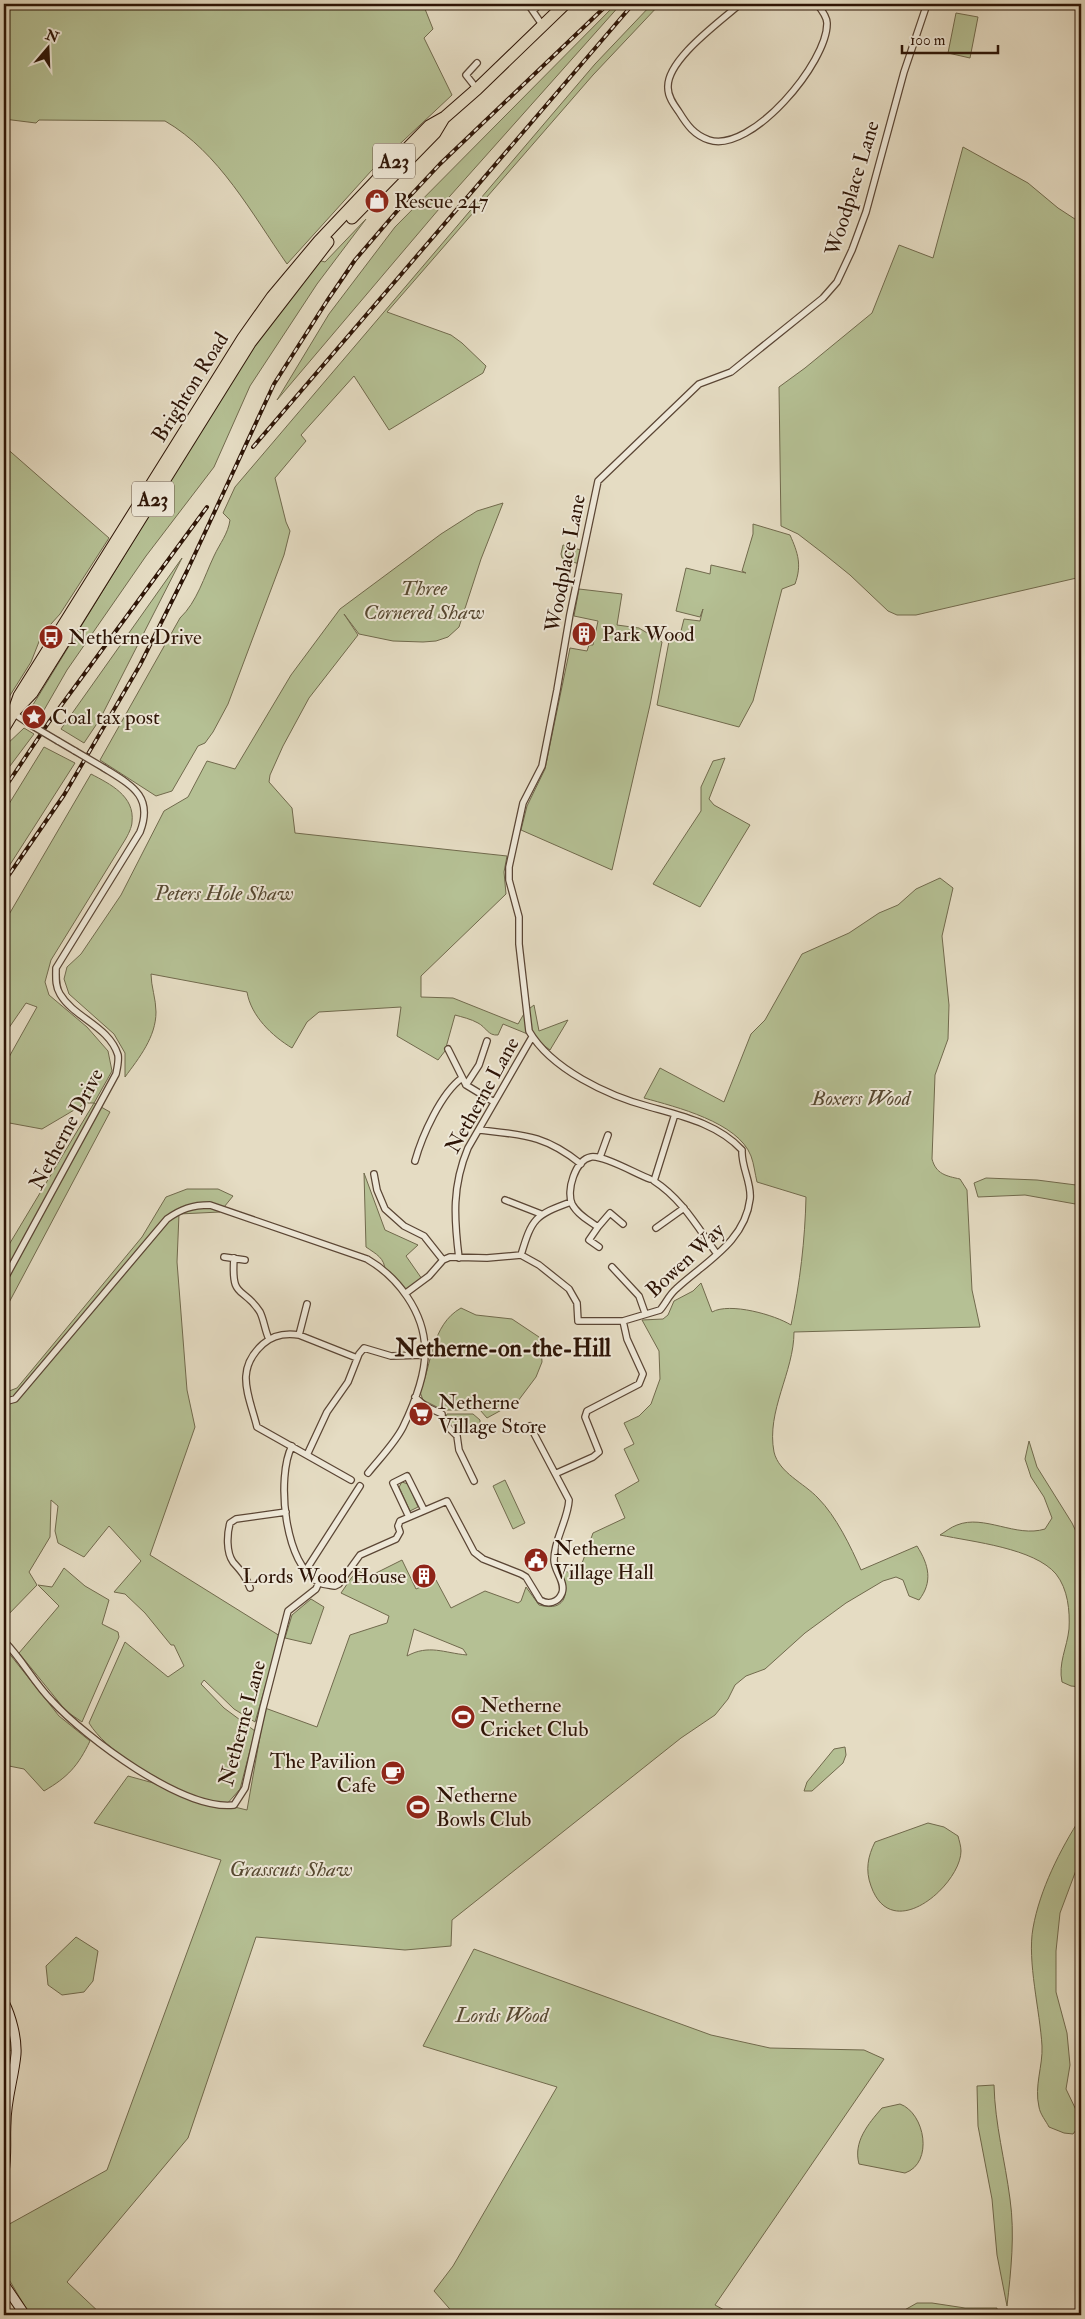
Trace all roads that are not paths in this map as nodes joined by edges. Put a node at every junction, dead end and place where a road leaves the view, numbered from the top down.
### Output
1 (528, 4) edge
2 (540, 4) edge
3 (565, 4) edge
4 (740, 4) edge
5 (817, 4) edge
6 (927, 4) edge
7 (533, 11) junction
8 (543, 26) junction
9 (477, 63) dead end
10 (477, 89) junction
11 (13, 713) junction
12 (4, 728) edge
13 (532, 1037) junction
14 (487, 1040) dead end
15 (448, 1049) dead end
16 (462, 1078) junction
17 (466, 1085) junction
18 (494, 1102) junction
19 (675, 1114) junction
20 (480, 1130) junction
21 (608, 1135) dead end
22 (600, 1158) junction
23 (415, 1161) dead end
24 (581, 1164) junction
25 (374, 1174) dead end
26 (650, 1179) dead end
27 (505, 1200) dead end
28 (571, 1202) junction
29 (684, 1208) junction
30 (541, 1214) junction
31 (623, 1224) dead end
32 (598, 1228) junction
33 (656, 1228) dead end
34 (599, 1248) dead end
35 (717, 1254) junction
36 (521, 1255) junction
37 (224, 1257) dead end
38 (234, 1258) junction
39 (459, 1258) junction
40 (245, 1260) dead end
41 (443, 1260) junction
42 (612, 1267) dead end
43 (4, 1280) edge
44 (406, 1293) junction
45 (308, 1304) dead end
46 (646, 1313) junction
47 (622, 1321) junction
48 (299, 1334) junction
49 (269, 1339) junction
50 (425, 1355) junction
51 (357, 1358) junction
52 (415, 1397) junction
53 (4, 1402) edge
54 (530, 1426) dead end
55 (292, 1446) junction
56 (307, 1455) junction
57 (368, 1473) dead end
58 (556, 1473) junction
59 (351, 1480) dead end
60 (474, 1481) dead end
61 (360, 1486) dead end
62 (424, 1510) junction
63 (286, 1512) junction
64 (409, 1517) junction
65 (306, 1570) junction
66 (319, 1582) junction
67 (250, 1588) dead end
68 (4, 1642) edge
69 (4, 2002) edge
70 (4, 2172) edge
71 (4, 2284) edge
72 (24, 2315) edge

1 - 7 street
2 - 7 street
3 - 8 highway, Brighton Road / A23
4 - 5 street
6 - 13 street, Woodplace Lane
7 - 8 street
8 - 10 highway, Brighton Road / A23
9 - 10 street
10 - 11 highway, Brighton Road / A23
11 - 12 highway, Brighton Road / A23
11 - 43 street, Netherne Drive, bridge
13 - 18 street, Netherne Lane
13 - 19 street
14 - 17 street
15 - 16 street
16 - 17 street
16 - 23 street
17 - 18 street
18 - 20 street, Netherne Lane
19 - 29 street
19 - 35 street, Bowen Way
20 - 24 street
20 - 39 street, Netherne Lane
21 - 22 street
22 - 24 street
22 - 26 street
24 - 28 street
25 - 41 street
27 - 30 street
28 - 30 street
28 - 32 street
29 - 33 street
29 - 35 street
30 - 36 street
31 - 32 street
32 - 34 street
35 - 46 street, Bowen Way
36 - 39 street
36 - 47 street, Bowen Way
37 - 38 street
38 - 40 street
38 - 49 street
39 - 41 street
41 - 44 street
42 - 46 street
44 - 50 street
44 - 53 street
45 - 48 street
46 - 47 street, Bowen Way
47 - 58 street
48 - 49 street
48 - 51 street
49 - 55 street
50 - 51 street
50 - 52 street
51 - 56 street
52 - 57 street
52 - 60 street
54 - 58 street
55 - 56 street
55 - 63 street
56 - 59 street
58 - 62 street
61 - 65 street
62 - 64 street
62 - 64 street
63 - 65 street
63 - 67 street
64 - 66 street
65 - 66 street
66 - 68 street, Netherne Lane
69 - 70 street
71 - 72 street

